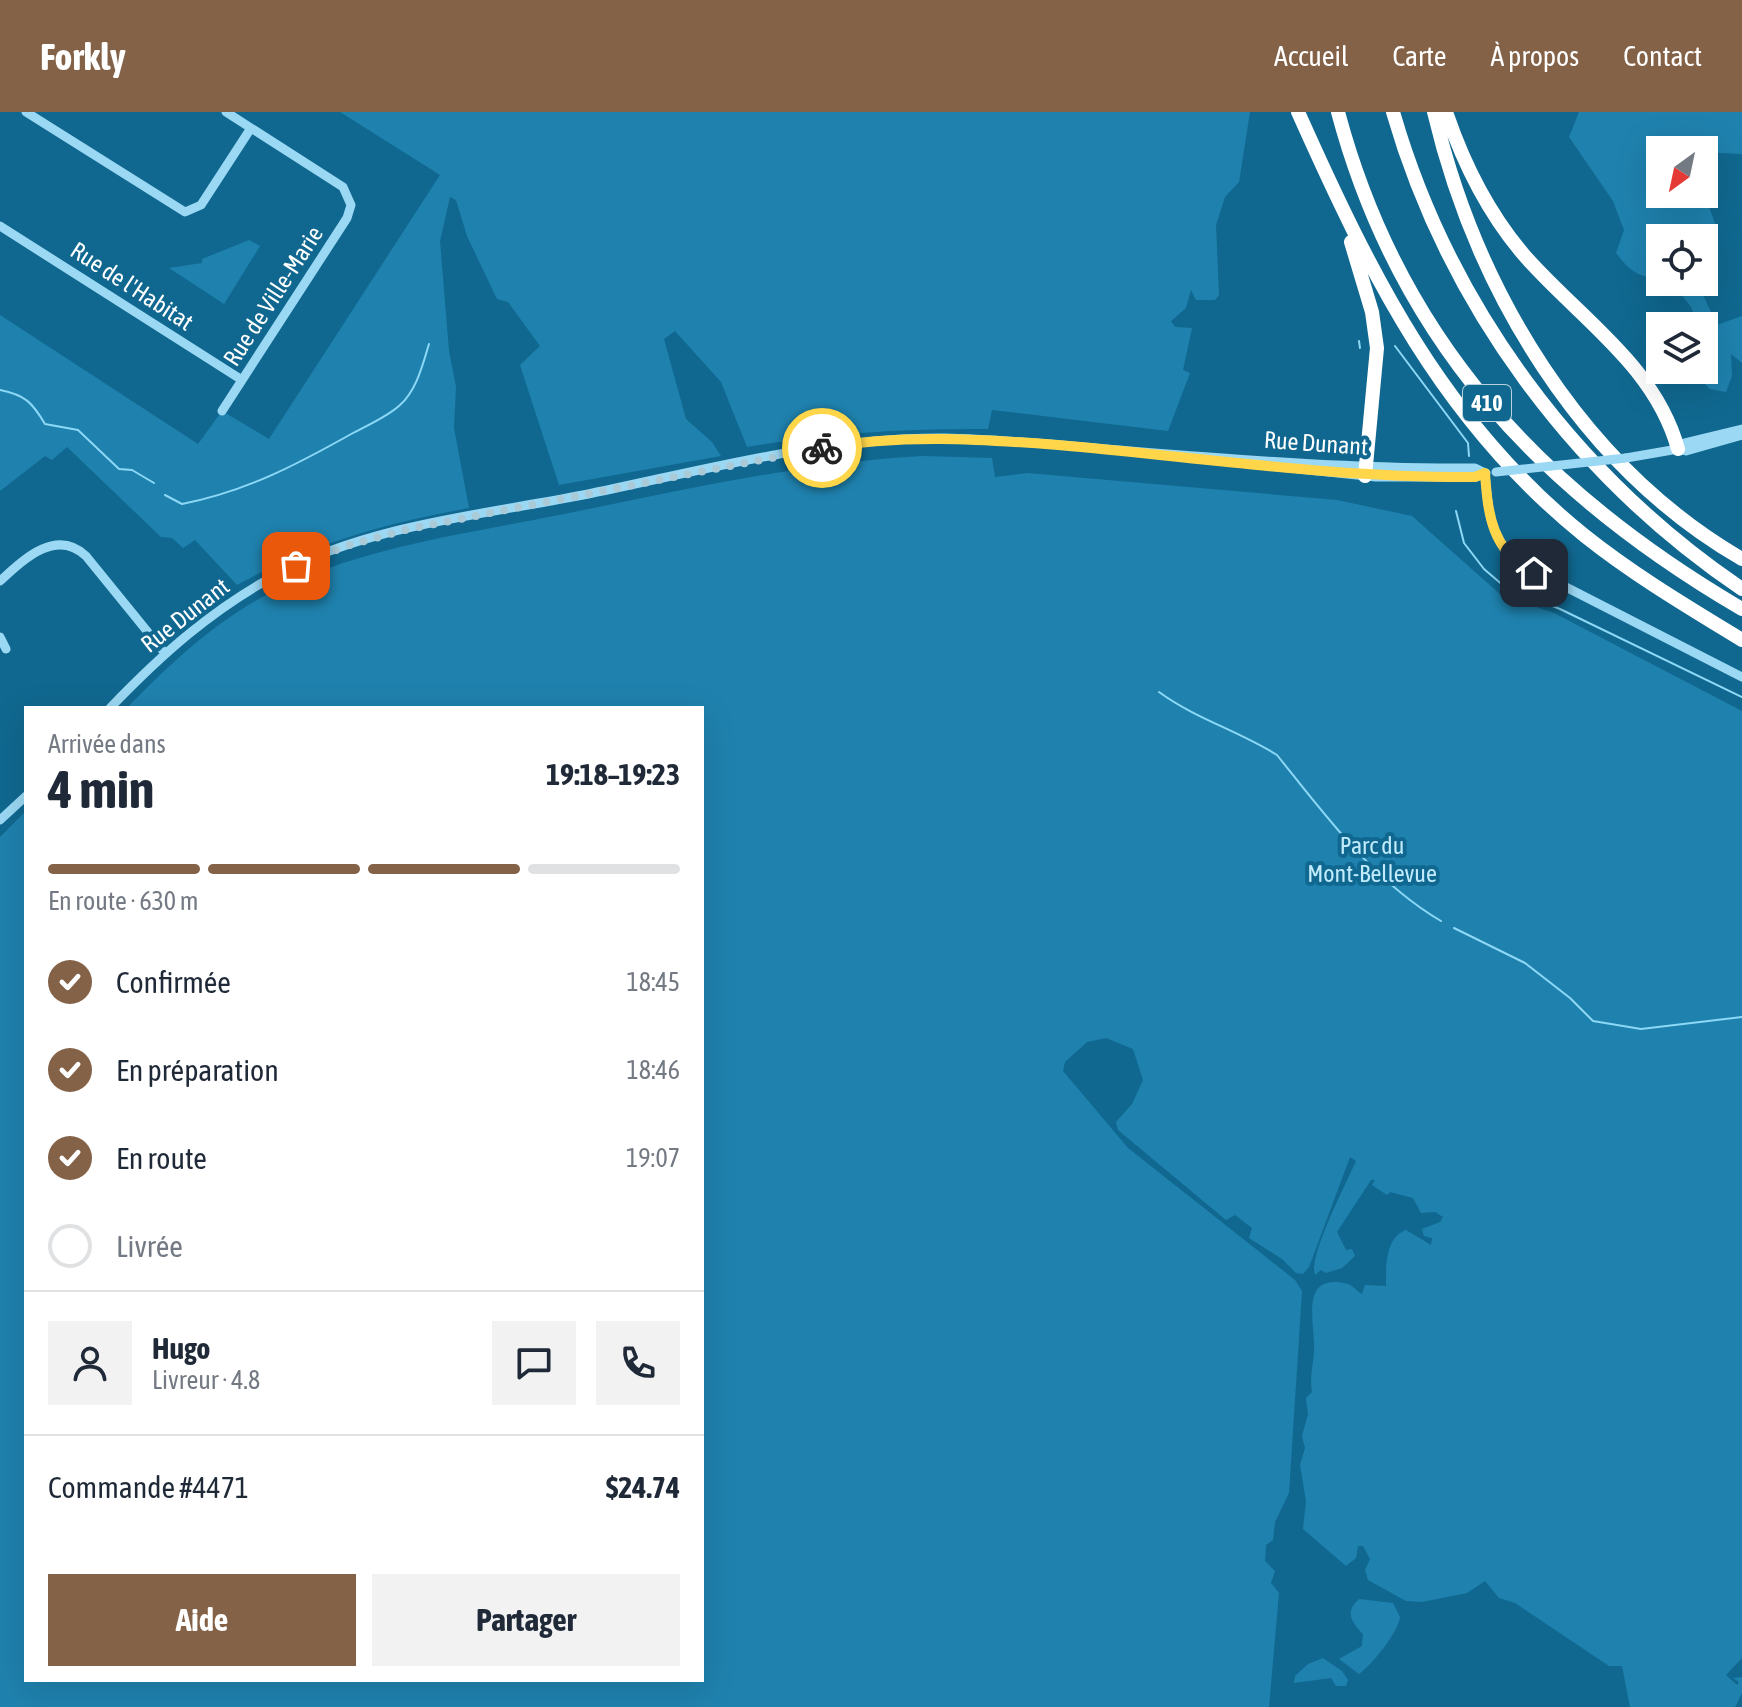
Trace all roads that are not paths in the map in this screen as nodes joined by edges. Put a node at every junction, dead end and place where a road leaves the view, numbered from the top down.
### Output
1 (26, 112) edge
2 (226, 112) edge
3 (1298, 112) edge
4 (1338, 112) edge
5 (1393, 112) edge
6 (1434, 112) edge
7 (1446, 112) edge
8 (251, 128) junction
9 (1340, 203) junction
10 (0, 226) edge
11 (242, 380) junction
12 (222, 411) dead end
13 (1742, 429) edge
14 (1742, 435) edge
15 (1678, 449) junction
16 (1366, 471) junction
17 (1485, 473) junction
18 (1742, 559) edge
19 (0, 581) edge
20 (1742, 589) edge
21 (1742, 609) edge
22 (0, 637) edge
23 (1742, 640) edge
24 (6, 649) dead end
25 (164, 652) junction
26 (1742, 677) edge
27 (112, 706) edge
28 (24, 798) edge
29 (0, 820) edge

1 - 8 street
2 - 8 street
3 - 9 highway
4 - 21 highway, 410
5 - 20 highway, 410
6 - 18 highway
7 - 15 highway
8 - 11 street, Rue de Ville-Marie
9 - 16 highway
9 - 23 highway
10 - 11 street, Rue de l'Habitat
11 - 12 street, Rue de Ville-Marie
13 - 15 street, Rue Dunant
14 - 15 street, Rue Dunant
15 - 17 street, Rue Dunant, bridge
16 - 17 street, Rue Dunant
16 - 25 street, Rue Dunant
17 - 26 street
19 - 25 street
22 - 24 street
25 - 27 street, Rue Dunant
28 - 29 street

